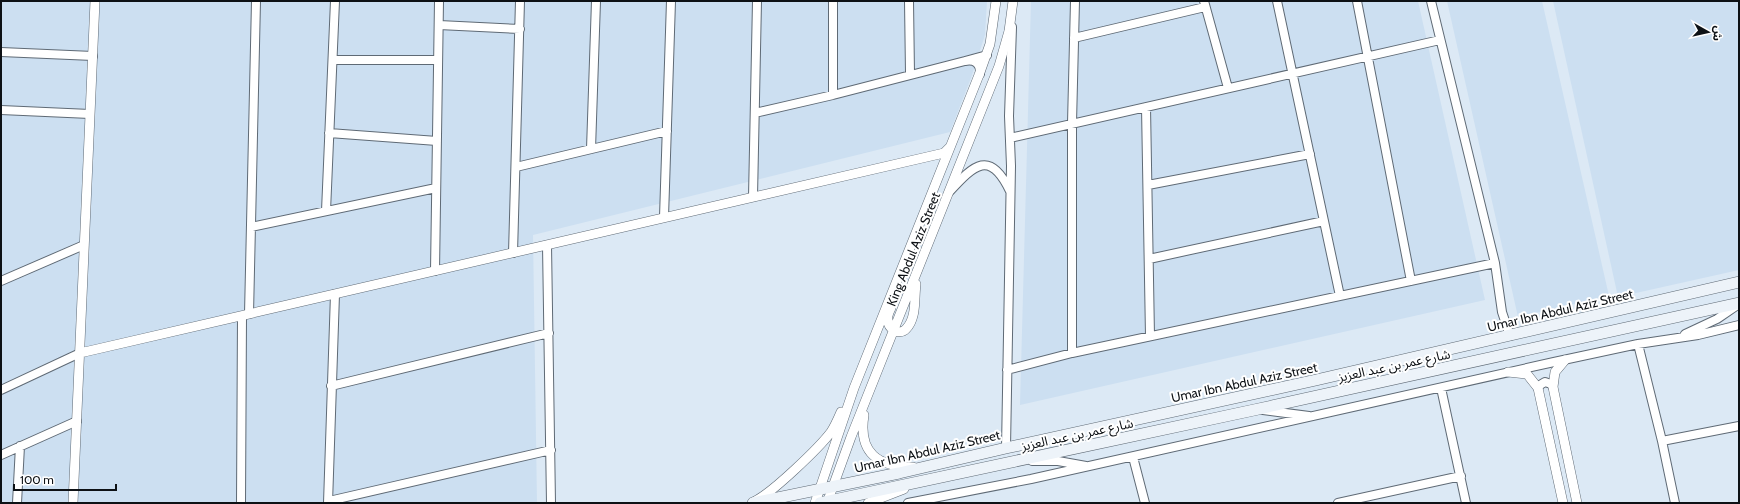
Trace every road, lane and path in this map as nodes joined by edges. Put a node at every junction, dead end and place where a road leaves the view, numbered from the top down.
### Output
1 (95, 1) edge
2 (256, 1) edge
3 (335, 1) edge
4 (439, 1) edge
5 (520, 1) edge
6 (596, 1) edge
7 (671, 1) edge
8 (757, 1) edge
9 (833, 1) edge
10 (909, 1) edge
11 (996, 1) edge
12 (1013, 1) edge
13 (1075, 1) edge
14 (1277, 1) edge
15 (1356, 1) edge
16 (1431, 1) edge
17 (1205, 4) edge
18 (438, 25) junction
19 (520, 29) junction
20 (1074, 38) junction
21 (1440, 40) junction
22 (1, 52) edge
23 (987, 55) junction
24 (93, 56) junction
25 (1368, 57) junction
26 (333, 60) junction
27 (438, 60) junction
28 (965, 61) junction
29 (910, 74) junction
30 (1293, 74) junction
31 (980, 75) junction
32 (1228, 88) junction
33 (833, 95) junction
34 (1146, 107) junction
35 (1, 110) edge
36 (754, 113) junction
37 (90, 114) junction
38 (1072, 124) junction
39 (667, 131) junction
40 (329, 133) junction
41 (1010, 138) junction
42 (437, 141) junction
43 (950, 147) junction
44 (591, 149) junction
45 (1310, 154) junction
46 (924, 157) junction
47 (516, 167) junction
48 (938, 178) junction
49 (1148, 184) junction
50 (436, 188) junction
51 (1011, 191) junction
52 (949, 192) junction
53 (753, 197) junction
54 (326, 211) junction
55 (664, 217) junction
56 (1324, 221) junction
57 (920, 222) junction
58 (251, 227) junction
59 (84, 245) junction
60 (548, 245) junction
61 (513, 253) junction
62 (1149, 258) junction
63 (1495, 263) junction
64 (435, 271) junction
65 (1, 281) edge
66 (1411, 281) junction
67 (1739, 282) edge
68 (335, 294) junction
69 (1340, 296) junction
70 (1739, 303) edge
71 (246, 315) junction
72 (1739, 325) edge
73 (894, 331) junction
74 (549, 333) junction
75 (1150, 336) junction
76 (1510, 336) junction
77 (1673, 339) junction
78 (1638, 344) junction
79 (1072, 353) junction
80 (80, 354) junction
81 (1564, 360) junction
82 (1007, 370) junction
83 (1508, 372) junction
84 (331, 386) junction
85 (1553, 387) junction
86 (854, 388) junction
87 (1441, 388) junction
88 (1538, 388) junction
89 (1, 390) edge
90 (867, 399) junction
91 (1254, 410) junction
92 (1313, 416) junction
93 (77, 421) junction
94 (1739, 426) edge
95 (1662, 441) junction
96 (20, 446) junction
97 (1006, 448) junction
98 (551, 450) junction
99 (1, 455) edge
100 (1133, 456) junction
101 (1019, 460) junction
102 (1089, 466) junction
103 (919, 467) junction
104 (1461, 476) junction
105 (924, 480) junction
106 (833, 486) junction
107 (819, 489) junction
108 (328, 502) edge
109 (825, 502) edge
110 (17, 503) edge
111 (73, 503) edge
112 (241, 503) edge
113 (552, 503) edge
114 (750, 503) edge
115 (753, 503) edge
116 (815, 503) edge
117 (868, 503) edge
118 (908, 503) edge
119 (1145, 503) edge
120 (1338, 503) edge
121 (1466, 503) edge
122 (1564, 503) edge
123 (1577, 503) edge
124 (1675, 503) edge

1 - 24 street
2 - 58 street
3 - 26 street
4 - 18 street
5 - 19 street
6 - 44 street
7 - 39 street
8 - 36 street
9 - 33 street
10 - 29 street
11 - 23 street, King Abdul Aziz Street
12 - 41 street
12 - 52 street, King Abdul Aziz Street
13 - 20 street
14 - 30 street
15 - 25 street
16 - 21 street
17 - 20 street
17 - 32 street
18 - 19 street
18 - 27 street
19 - 47 street
20 - 38 street
21 - 25 street
21 - 63 street
22 - 24 street
23 - 28 street
23 - 31 street, King Abdul Aziz Street
24 - 37 street
25 - 30 street
25 - 66 street
26 - 27 street
26 - 40 street
27 - 42 street
28 - 29 street
28 - 31 street
29 - 33 street
30 - 32 street
30 - 45 street
31 - 43 street, King Abdul Aziz Street
32 - 34 street
33 - 36 street
34 - 38 street
34 - 49 street
35 - 37 street
36 - 53 street
37 - 59 street
38 - 41 street
38 - 79 street
39 - 44 street
39 - 55 street
40 - 42 street
40 - 54 street
41 - 51 street
42 - 50 street
43 - 46 street
43 - 48 street, King Abdul Aziz Street
44 - 47 street
45 - 49 street
45 - 56 street
46 - 48 street
46 - 53 street
47 - 61 street
48 - 57 street, King Abdul Aziz Street
49 - 62 street
50 - 54 street
50 - 64 street
51 - 52 street
51 - 82 street
52 - 73 street, King Abdul Aziz Street
53 - 55 street
54 - 58 street
55 - 60 street
56 - 62 street
56 - 69 street
57 - 73 street
57 - 86 street, King Abdul Aziz Street
58 - 71 street
59 - 65 street
59 - 80 street
60 - 61 street
60 - 74 street
61 - 64 street
62 - 75 street
63 - 66 street
63 - 76 street
64 - 68 street
66 - 69 street
67 - 76 main road, Umar Ibn Abdul Aziz Street
68 - 71 street
68 - 84 street
69 - 75 street
70 - 77 street
70 - 91 main road, شارع عمر بن عبد العزيز
71 - 80 street
71 - 112 street
72 - 77 street
73 - 90 street, King Abdul Aziz Street
74 - 84 street
74 - 98 street
75 - 79 street
76 - 97 main road, Umar Ibn Abdul Aziz Street
77 - 78 street
78 - 81 street
78 - 95 street
79 - 82 street
80 - 89 street
80 - 93 street
81 - 83 street
81 - 85 street
82 - 97 street
83 - 87 street
83 - 88 street
84 - 108 street
85 - 88 street
85 - 123 street
86 - 107 street, King Abdul Aziz Street
86 - 114 street
87 - 92 street
87 - 104 street
88 - 122 street
90 - 103 street
90 - 106 street, King Abdul Aziz Street
91 - 92 street
91 - 101 main road, شارع عمر بن عبد العزيز
92 - 100 street
93 - 96 street
93 - 111 street
94 - 95 street
95 - 124 street
96 - 99 street
96 - 110 street
97 - 103 main road, Umar Ibn Abdul Aziz Street
98 - 108 street
98 - 113 street
100 - 102 street
100 - 119 street
101 - 102 street
101 - 105 main road, شارع عمر بن عبد العزيز
102 - 118 street
103 - 106 main road, Umar Ibn Abdul Aziz Street
104 - 120 street
104 - 121 street
105 - 109 main road, شارع عمر بن عبد العزيز
105 - 117 street
106 - 107 main road, Umar Ibn Abdul Aziz Street
106 - 109 street, King Abdul Aziz Street
107 - 115 main road, Umar Ibn Abdul Aziz Street
107 - 116 street, King Abdul Aziz Street

